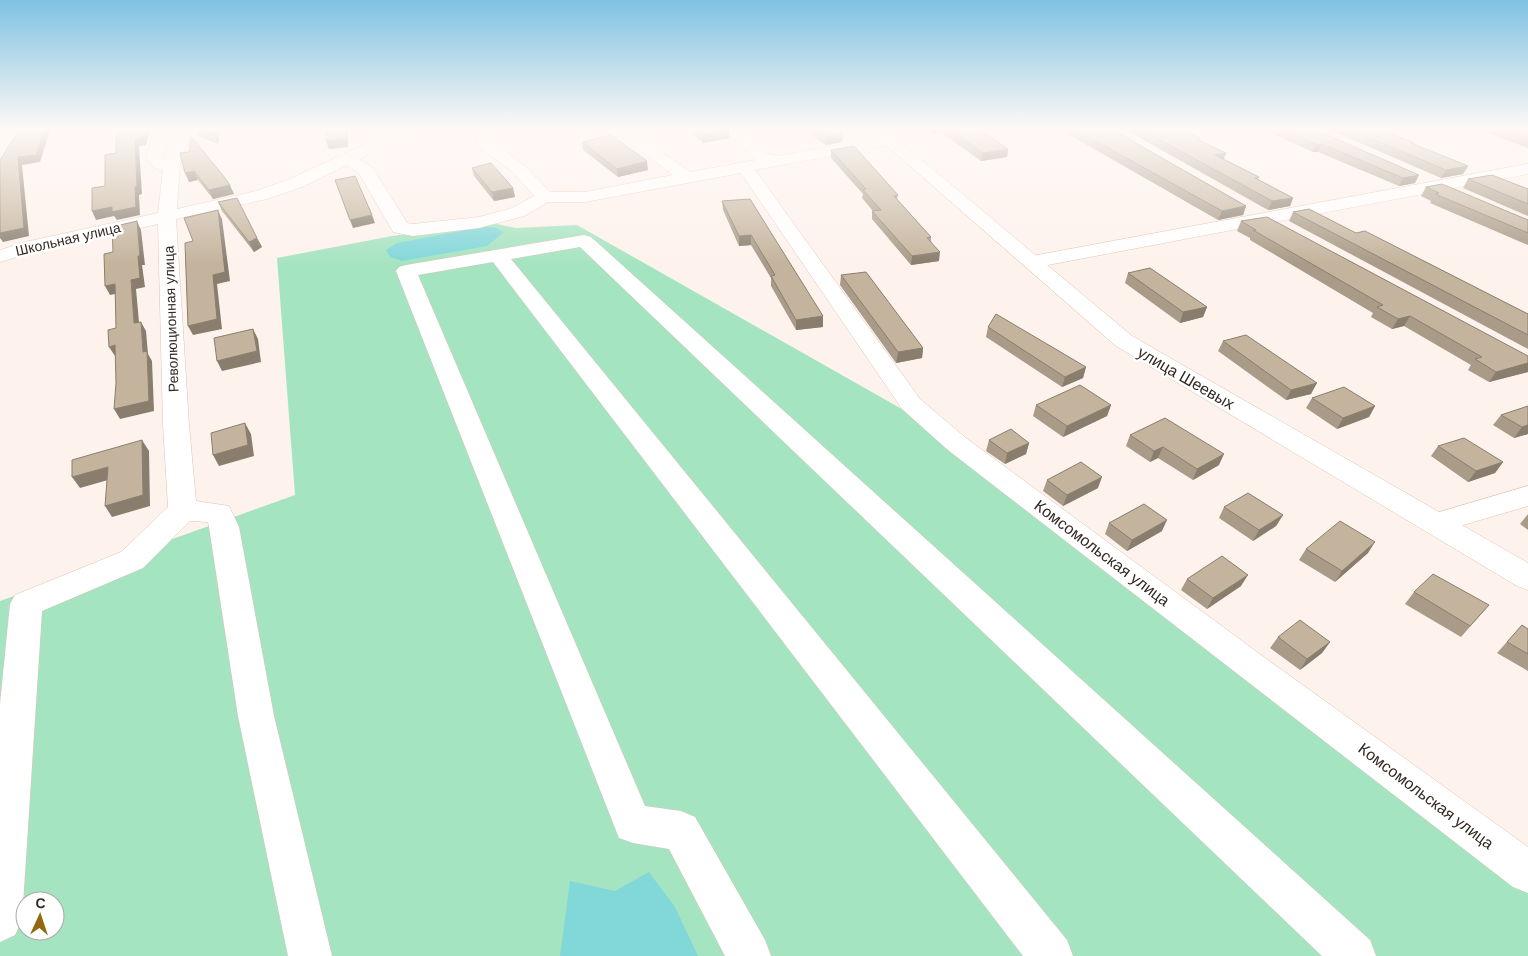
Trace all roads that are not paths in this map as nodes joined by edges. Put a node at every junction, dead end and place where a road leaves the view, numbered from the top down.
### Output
1 (171, 175) edge
2 (313, 175) edge
3 (369, 175) edge
4 (524, 175) edge
5 (682, 175) edge
6 (705, 175) edge
7 (750, 175) edge
8 (929, 175) edge
9 (1412, 175) edge
10 (1498, 175) edge
11 (687, 178) junction
12 (1438, 186) junction
13 (545, 197) junction
14 (1465, 198) edge
15 (1239, 204) edge
16 (167, 216) junction
17 (1264, 219) junction
18 (1289, 232) edge
19 (0, 256) edge
20 (497, 256) junction
21 (1032, 262) junction
22 (1528, 496) edge
23 (183, 510) junction
24 (1436, 524) junction
25 (1528, 578) edge
26 (1528, 872) edge
27 (0, 920) edge
28 (310, 956) edge
29 (749, 956) edge
30 (1051, 956) edge
31 (1354, 956) edge

1 - 16 street, Революционная улица
2 - 16 street, Школьная улица
3 - 13 street
4 - 13 street
5 - 11 street
6 - 11 street
7 - 26 street, Комсомольская улица
8 - 21 street, улица Шеевых
9 - 12 street
10 - 12 street
11 - 13 street
12 - 14 street
12 - 17 street
15 - 17 street
16 - 19 street, Школьная улица
16 - 23 street, Революционная улица
17 - 18 street
17 - 21 street
20 - 29 street
20 - 30 street
20 - 31 street
21 - 24 street, улица Шеевых
22 - 24 street
23 - 27 street
23 - 28 street
24 - 25 street, улица Шеевых

